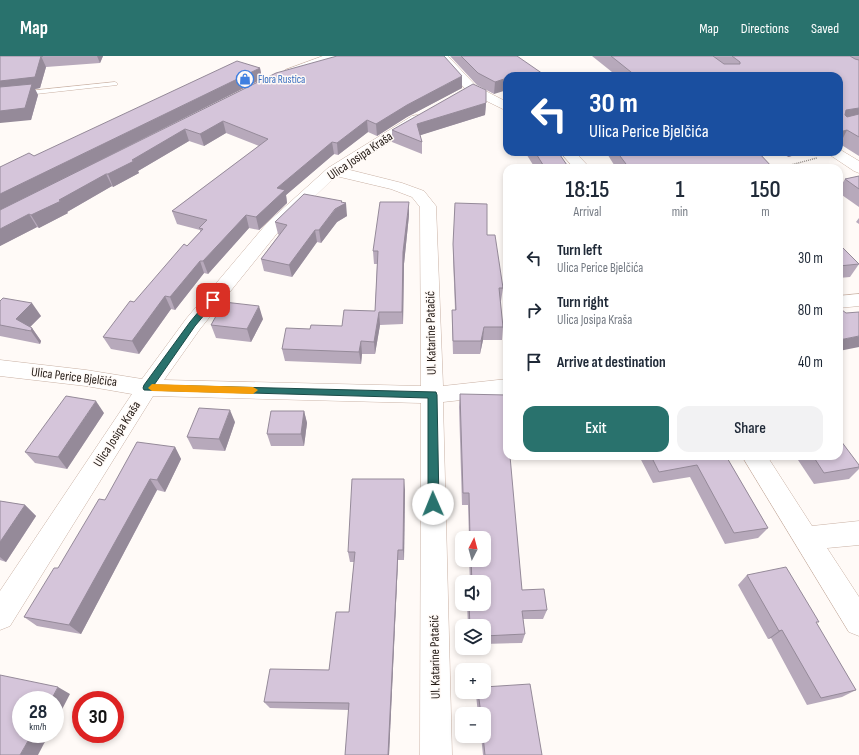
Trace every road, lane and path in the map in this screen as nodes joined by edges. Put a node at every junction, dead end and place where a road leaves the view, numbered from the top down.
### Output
1 (334, 56) edge
2 (442, 56) edge
3 (276, 79) edge
4 (116, 84) dead end
5 (472, 88) junction
6 (0, 96) edge
7 (455, 97) edge
8 (503, 105) edge
9 (431, 110) edge
10 (571, 156) edge
11 (821, 156) edge
12 (841, 156) edge
13 (578, 164) edge
14 (793, 164) edge
15 (859, 168) edge
16 (333, 171) junction
17 (859, 300) edge
18 (843, 302) edge
19 (0, 368) edge
20 (147, 388) junction
21 (503, 388) edge
22 (432, 395) junction
23 (757, 460) edge
24 (859, 533) edge
25 (806, 538) junction
26 (0, 616) edge
27 (859, 622) edge
28 (436, 755) edge

1 - 3 street
2 - 5 street
4 - 6 lane
5 - 7 street
5 - 8 street
9 - 16 street, Ulica Josipa Kraša
10 - 13 street
11 - 14 path
12 - 15 street
16 - 20 street, Ulica Josipa Kraša
16 - 22 street, Ul. Katarine Patačić
17 - 18 street
19 - 20 street, Ulica Perice Bjelčića
20 - 22 street, Ulica Perice Bjelčića
20 - 26 street, Ulica Josipa Kraša
21 - 22 street, Ulica Perice Bjelčića
22 - 28 street, Ul. Katarine Patačić
23 - 25 street
24 - 25 street
25 - 27 street

